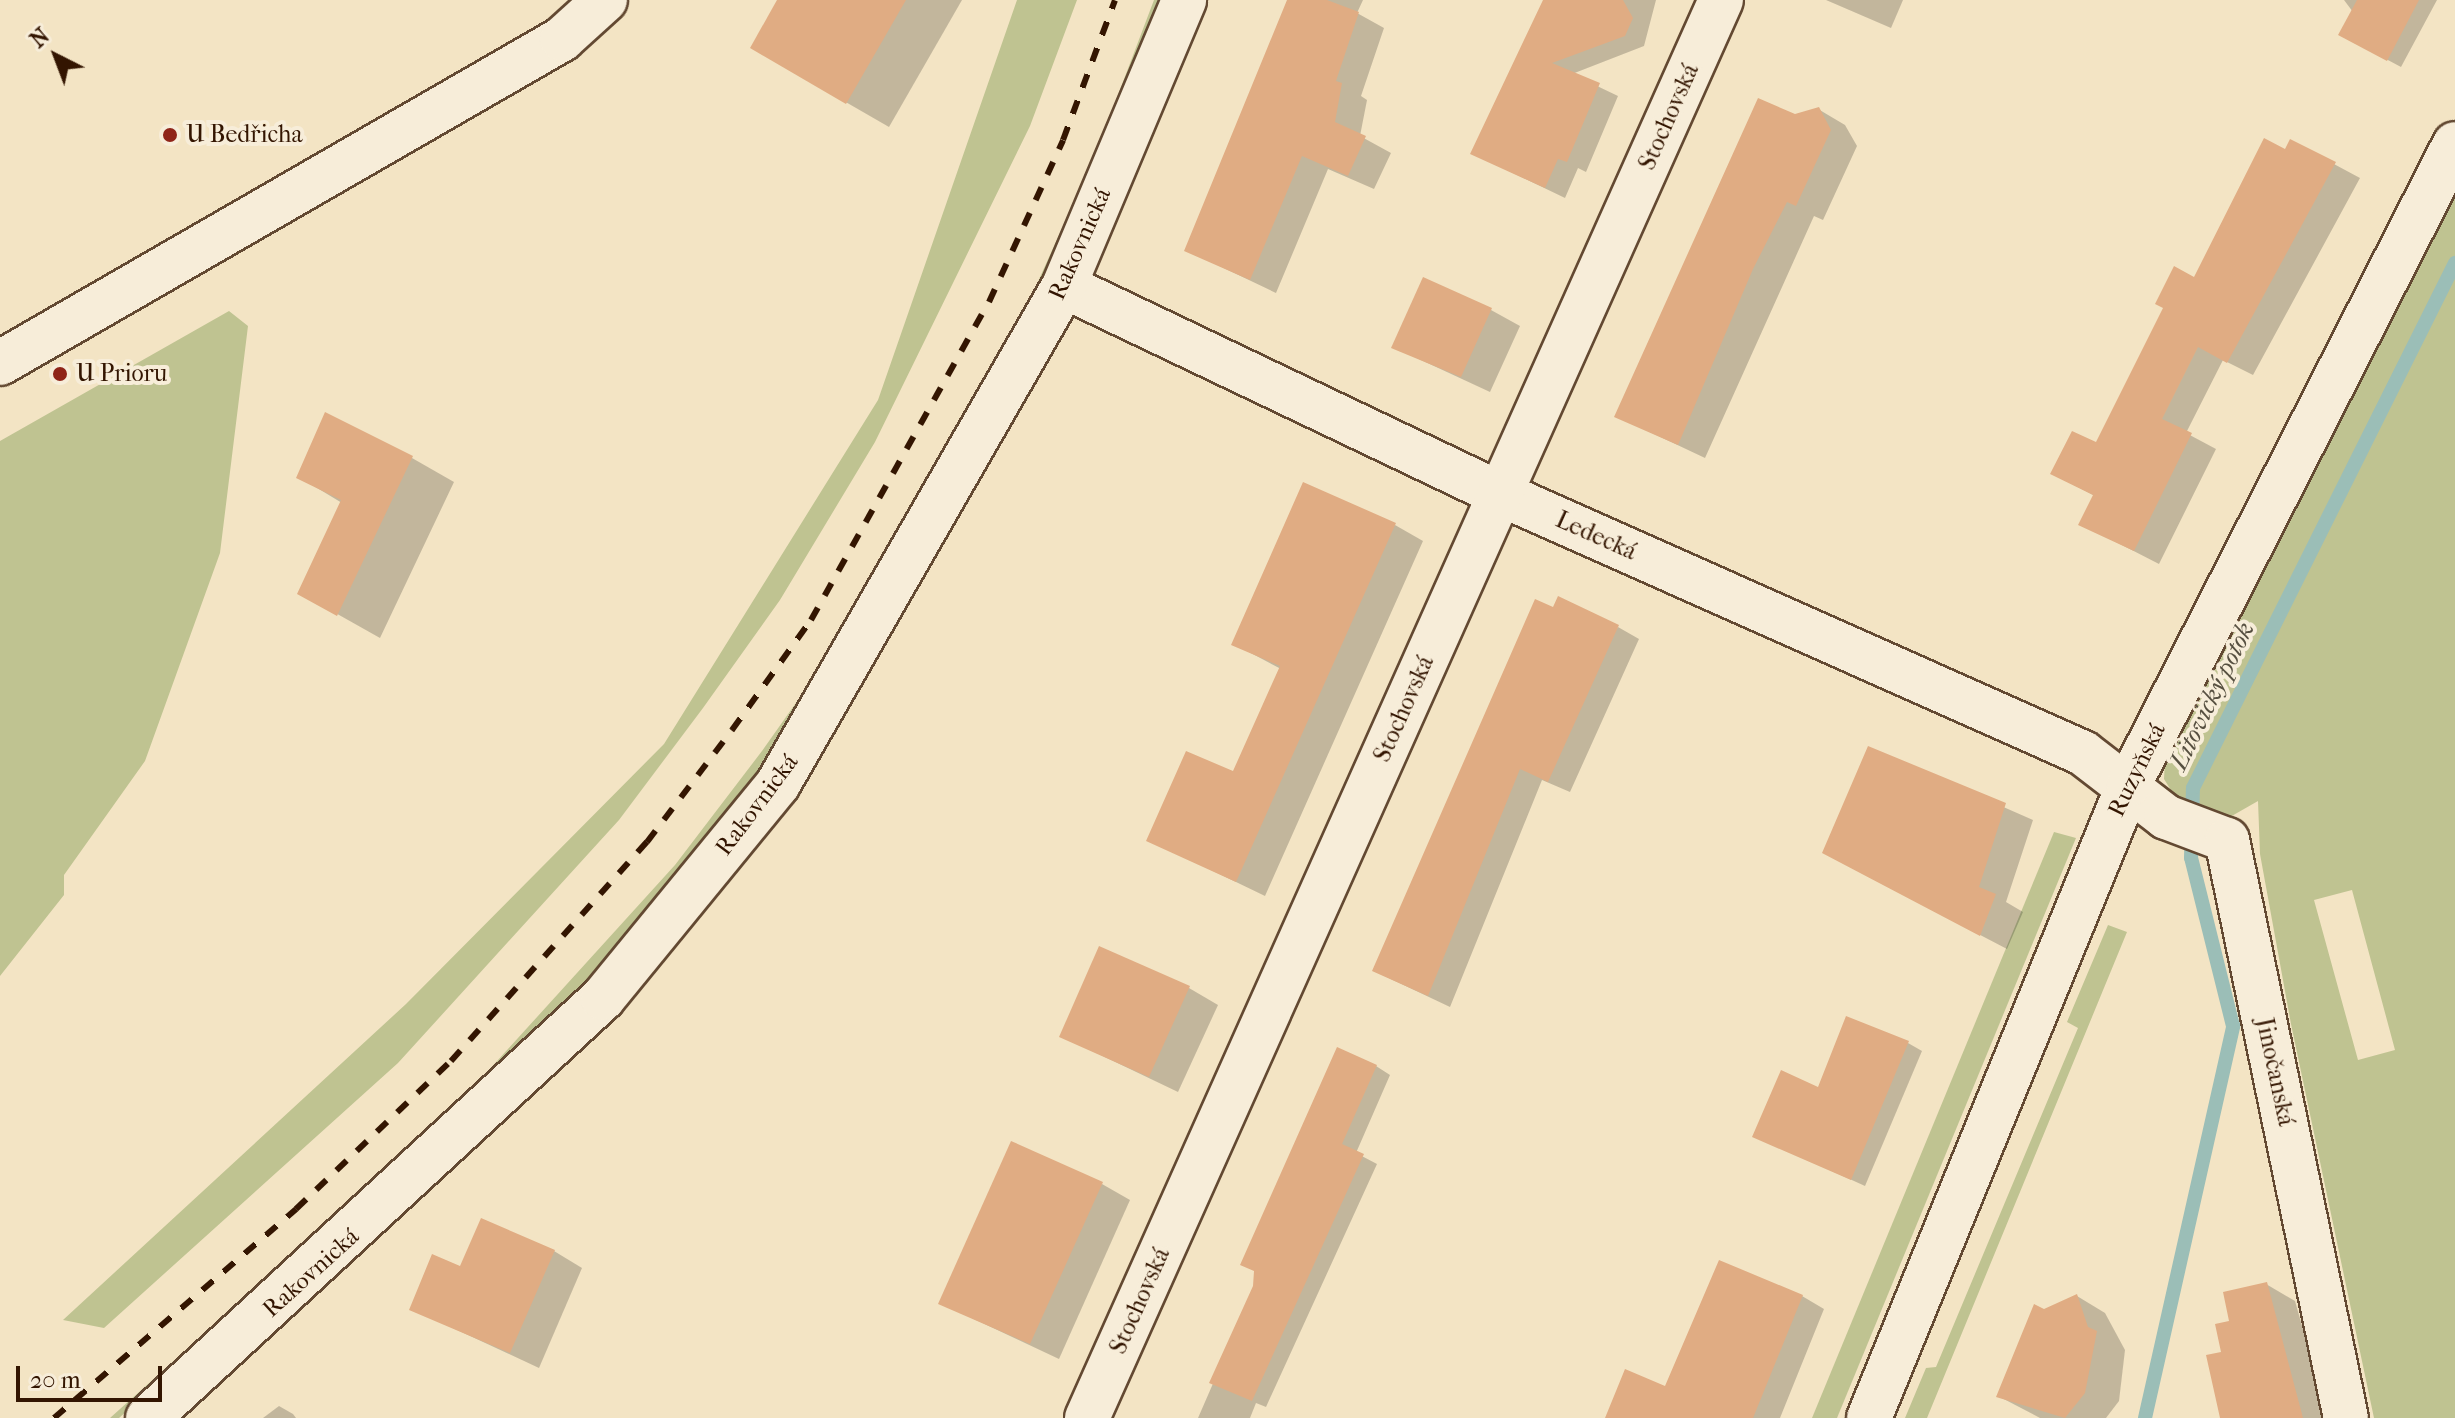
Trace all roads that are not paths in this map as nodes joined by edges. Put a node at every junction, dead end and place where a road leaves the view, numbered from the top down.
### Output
1 (605, 0) edge
2 (1184, 0) edge
3 (1721, 0) edge
4 (2455, 144) edge
5 (1064, 286) junction
6 (0, 363) edge
7 (1501, 494) junction
8 (2129, 784) junction
9 (148, 1418) edge
10 (1087, 1418) edge
11 (1869, 1418) edge
12 (2346, 1418) edge

1 - 6 street
2 - 5 street, Rakovnická
3 - 7 street, Stochovská
4 - 8 street, Ruzyňská
5 - 7 street, Ledecká
5 - 9 street, Rakovnická
7 - 8 street, Ledecká
7 - 10 street, Stochovská
8 - 11 street, Ruzyňská
8 - 12 street, Jinočanská

